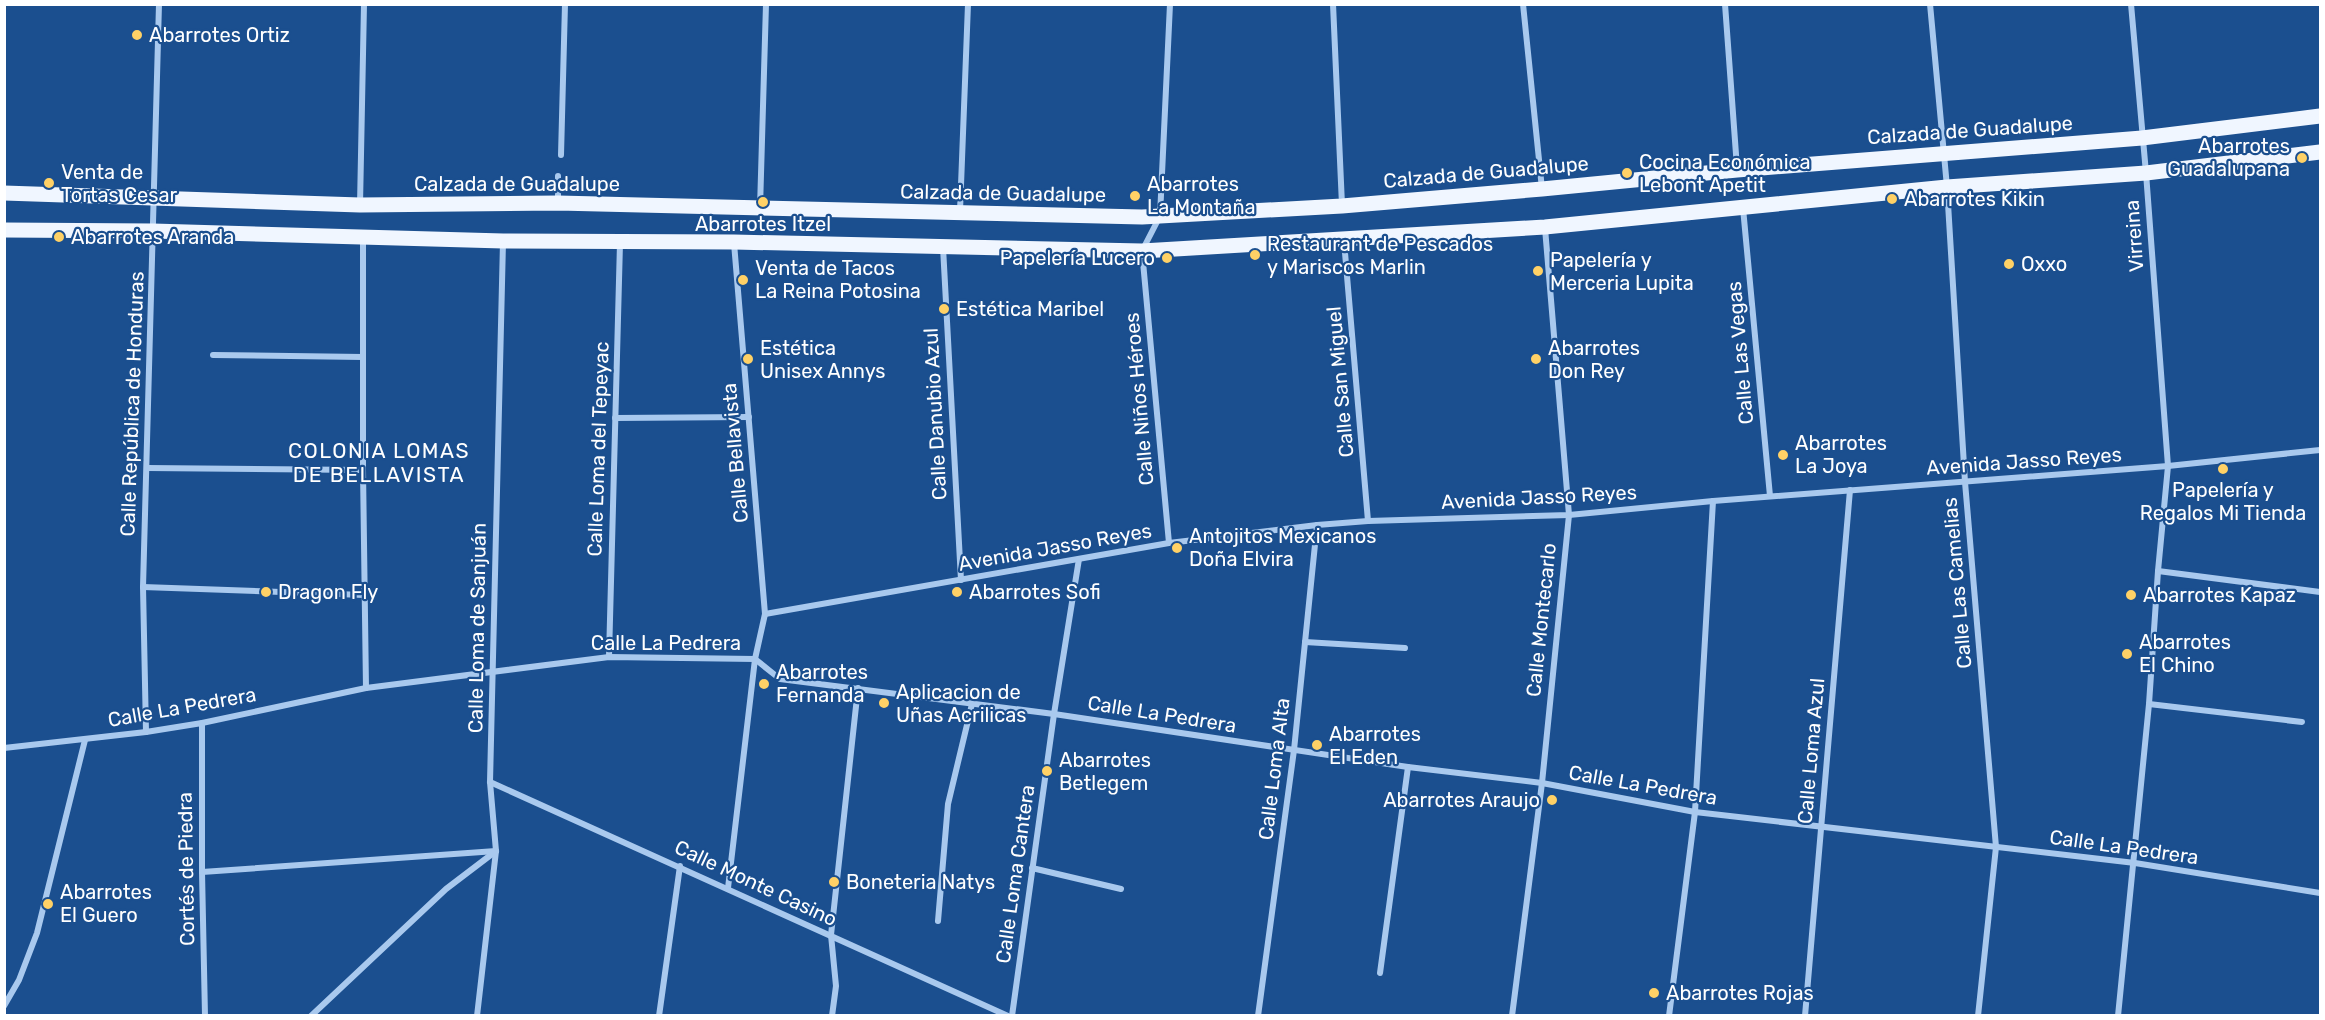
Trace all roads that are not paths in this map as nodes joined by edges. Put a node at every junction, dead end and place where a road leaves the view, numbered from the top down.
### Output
1 (159, 4) edge
2 (364, 4) edge
3 (565, 4) edge
4 (766, 4) edge
5 (968, 4) edge
6 (1170, 4) edge
7 (1333, 4) edge
8 (1523, 4) edge
9 (1725, 4) edge
10 (1930, 4) edge
11 (2131, 4) edge
12 (2320, 116) edge
13 (2142, 138) junction
14 (2320, 152) edge
15 (1943, 153) junction
16 (561, 155) dead end
17 (1737, 170) junction
18 (2146, 173) junction
19 (558, 176) dead end
20 (1947, 187) junction
21 (1542, 189) junction
22 (4, 193) edge
23 (154, 197) junction
24 (558, 203) junction
25 (360, 205) junction
26 (1342, 206) junction
27 (1743, 207) junction
28 (760, 209) junction
29 (959, 213) junction
30 (1161, 216) junction
31 (1545, 227) junction
32 (4, 230) edge
33 (153, 231) junction
34 (363, 238) junction
35 (503, 241) junction
36 (1344, 241) junction
37 (620, 242) junction
38 (734, 242) junction
39 (942, 247) junction
40 (1142, 251) junction
41 (213, 355) dead end
42 (363, 357) junction
43 (749, 417) junction
44 (615, 418) junction
45 (2320, 450) edge
46 (2168, 466) junction
47 (147, 468) junction
48 (363, 470) junction
49 (1965, 482) junction
50 (1850, 490) junction
51 (1770, 496) junction
52 (1713, 501) junction
53 (1569, 515) junction
54 (1368, 521) junction
55 (1317, 525) junction
56 (1169, 543) junction
57 (1079, 559) junction
58 (2158, 571) junction
59 (961, 580) junction
60 (143, 587) junction
61 (2320, 592) edge
62 (364, 594) junction
63 (765, 614) junction
64 (1305, 642) junction
65 (1405, 648) dead end
66 (609, 657) junction
67 (755, 659) junction
68 (492, 673) junction
69 (366, 688) junction
70 (858, 688) junction
71 (972, 704) junction
72 (2149, 704) junction
73 (1054, 714) junction
74 (2302, 722) dead end
75 (202, 723) junction
76 (146, 732) junction
77 (85, 740) junction
78 (4, 748) edge
79 (1294, 750) junction
80 (1408, 767) junction
81 (490, 782) junction
82 (1542, 783) junction
83 (1695, 812) junction
84 (1821, 828) junction
85 (1996, 847) junction
86 (496, 851) junction
87 (2135, 863) junction
88 (680, 866) junction
89 (1032, 868) junction
90 (202, 872) junction
91 (728, 888) junction
92 (1121, 889) dead end
93 (2320, 893) edge
94 (938, 921) dead end
95 (831, 935) junction
96 (1380, 973) dead end
97 (4, 1006) edge
98 (205, 1016) edge
99 (311, 1016) edge
100 (477, 1016) edge
101 (659, 1016) edge
102 (832, 1016) edge
103 (1010, 1016) edge
104 (1258, 1016) edge
105 (1512, 1016) edge
106 (1670, 1016) edge
107 (1805, 1016) edge
108 (1978, 1016) edge
109 (2118, 1016) edge

1 - 23 street, Calle República de Honduras
2 - 25 street
3 - 16 street
4 - 28 street
5 - 29 street
6 - 30 street
7 - 26 street
8 - 21 street
9 - 17 street
10 - 15 street, Calle Las Camelias
11 - 13 street, Virreina
12 - 13 main road, Calzada de Guadalupe
13 - 15 main road, Calzada de Guadalupe
13 - 18 street, Virreina
14 - 18 main road
15 - 17 main road, Calzada de Guadalupe
15 - 20 street, Calle Las Camelias
17 - 21 main road, Calzada de Guadalupe
18 - 20 main road
18 - 46 street, Virreina
19 - 24 street
20 - 27 main road
20 - 49 street, Calle Las Camelias
21 - 26 main road, Calzada de Guadalupe
22 - 23 main road, Calzada de Guadalupe
23 - 25 main road, Calzada de Guadalupe
23 - 33 street, Calle República de Honduras
24 - 25 main road, Calzada de Guadalupe
24 - 28 main road, Calzada de Guadalupe
26 - 30 main road, Calzada de Guadalupe
27 - 31 main road
27 - 51 street, Calle Las Vegas
28 - 29 main road, Calzada de Guadalupe
29 - 30 main road, Calzada de Guadalupe
30 - 40 street
31 - 36 main road
31 - 53 street, Calle Montecarlo
32 - 33 main road
33 - 34 main road
33 - 47 street, Calle República de Honduras
34 - 35 main road
34 - 42 street
35 - 37 main road
35 - 68 street, Calle Loma de Sanjuán
36 - 40 main road
36 - 54 street, Calle San Miguel
37 - 38 main road
37 - 44 street, Calle Loma del Tepeyac
38 - 39 main road
38 - 43 street, Calle Bellavista
39 - 40 main road
39 - 59 street, Calle Danubio Azul
40 - 56 street, Calle Niños Héroes
41 - 42 street
42 - 48 street
43 - 44 street
43 - 63 street, Calle Bellavista
44 - 66 street, Calle Loma del Tepeyac
45 - 46 street, Avenida Jasso Reyes
46 - 49 street, Avenida Jasso Reyes
46 - 58 street, Virreina
47 - 48 street
47 - 60 street, Calle República de Honduras
48 - 62 street
49 - 50 street, Avenida Jasso Reyes
49 - 85 street, Calle Las Camelias
50 - 51 street, Avenida Jasso Reyes
50 - 84 street, Calle Loma Azul
51 - 52 street, Avenida Jasso Reyes
52 - 53 street, Avenida Jasso Reyes
52 - 83 street
53 - 54 street, Avenida Jasso Reyes
53 - 82 street, Calle Montecarlo
54 - 55 street, Avenida Jasso Reyes
55 - 56 street, Avenida Jasso Reyes
55 - 64 street, Calle Loma Alta
56 - 57 street, Avenida Jasso Reyes
57 - 59 street, Avenida Jasso Reyes
57 - 73 street, Calle Loma Cantera
58 - 61 street
58 - 72 street, Virreina
59 - 63 street, Avenida Jasso Reyes
60 - 62 street
60 - 76 street, Calle República de Honduras
62 - 69 street
63 - 67 street, Calle Bellavista
64 - 65 street
64 - 79 street, Calle Loma Alta
66 - 67 street, Calle La Pedrera
66 - 68 street, Calle La Pedrera
67 - 70 street, Calle La Pedrera
67 - 91 street
68 - 69 street, Calle La Pedrera
68 - 81 street, Calle Loma de Sanjuán
69 - 75 street, Calle La Pedrera
70 - 71 street, Calle La Pedrera
70 - 95 street
71 - 73 street, Calle La Pedrera
71 - 94 street
72 - 74 street
72 - 87 street, Virreina
73 - 79 street, Calle La Pedrera
73 - 89 street, Calle Loma Cantera
75 - 76 street, Calle La Pedrera
75 - 90 street, Cortés de Piedra
76 - 77 street, Calle La Pedrera
77 - 78 street, Calle La Pedrera
77 - 97 street
79 - 80 street, Calle La Pedrera
79 - 104 street, Calle Loma Alta
80 - 82 street, Calle La Pedrera
80 - 96 street
81 - 86 street, Calle Loma de Sanjuán
81 - 88 street, Calle Monte Casino
82 - 83 street, Calle La Pedrera
82 - 105 street, Calle Montecarlo
83 - 84 street, Calle La Pedrera
83 - 106 street
84 - 85 street, Calle La Pedrera
84 - 107 street, Calle Loma Azul
85 - 87 street, Calle La Pedrera
85 - 108 street, Calle Las Camelias
86 - 90 street
86 - 99 street
86 - 100 street, Calle Loma de Sanjuán
87 - 93 street, Calle La Pedrera
87 - 109 street, Virreina
88 - 91 street, Calle Monte Casino
88 - 101 street
89 - 92 street
89 - 103 street, Calle Loma Cantera
90 - 98 street, Cortés de Piedra
91 - 95 street, Calle Monte Casino
95 - 102 street
95 - 103 street, Calle Monte Casino

